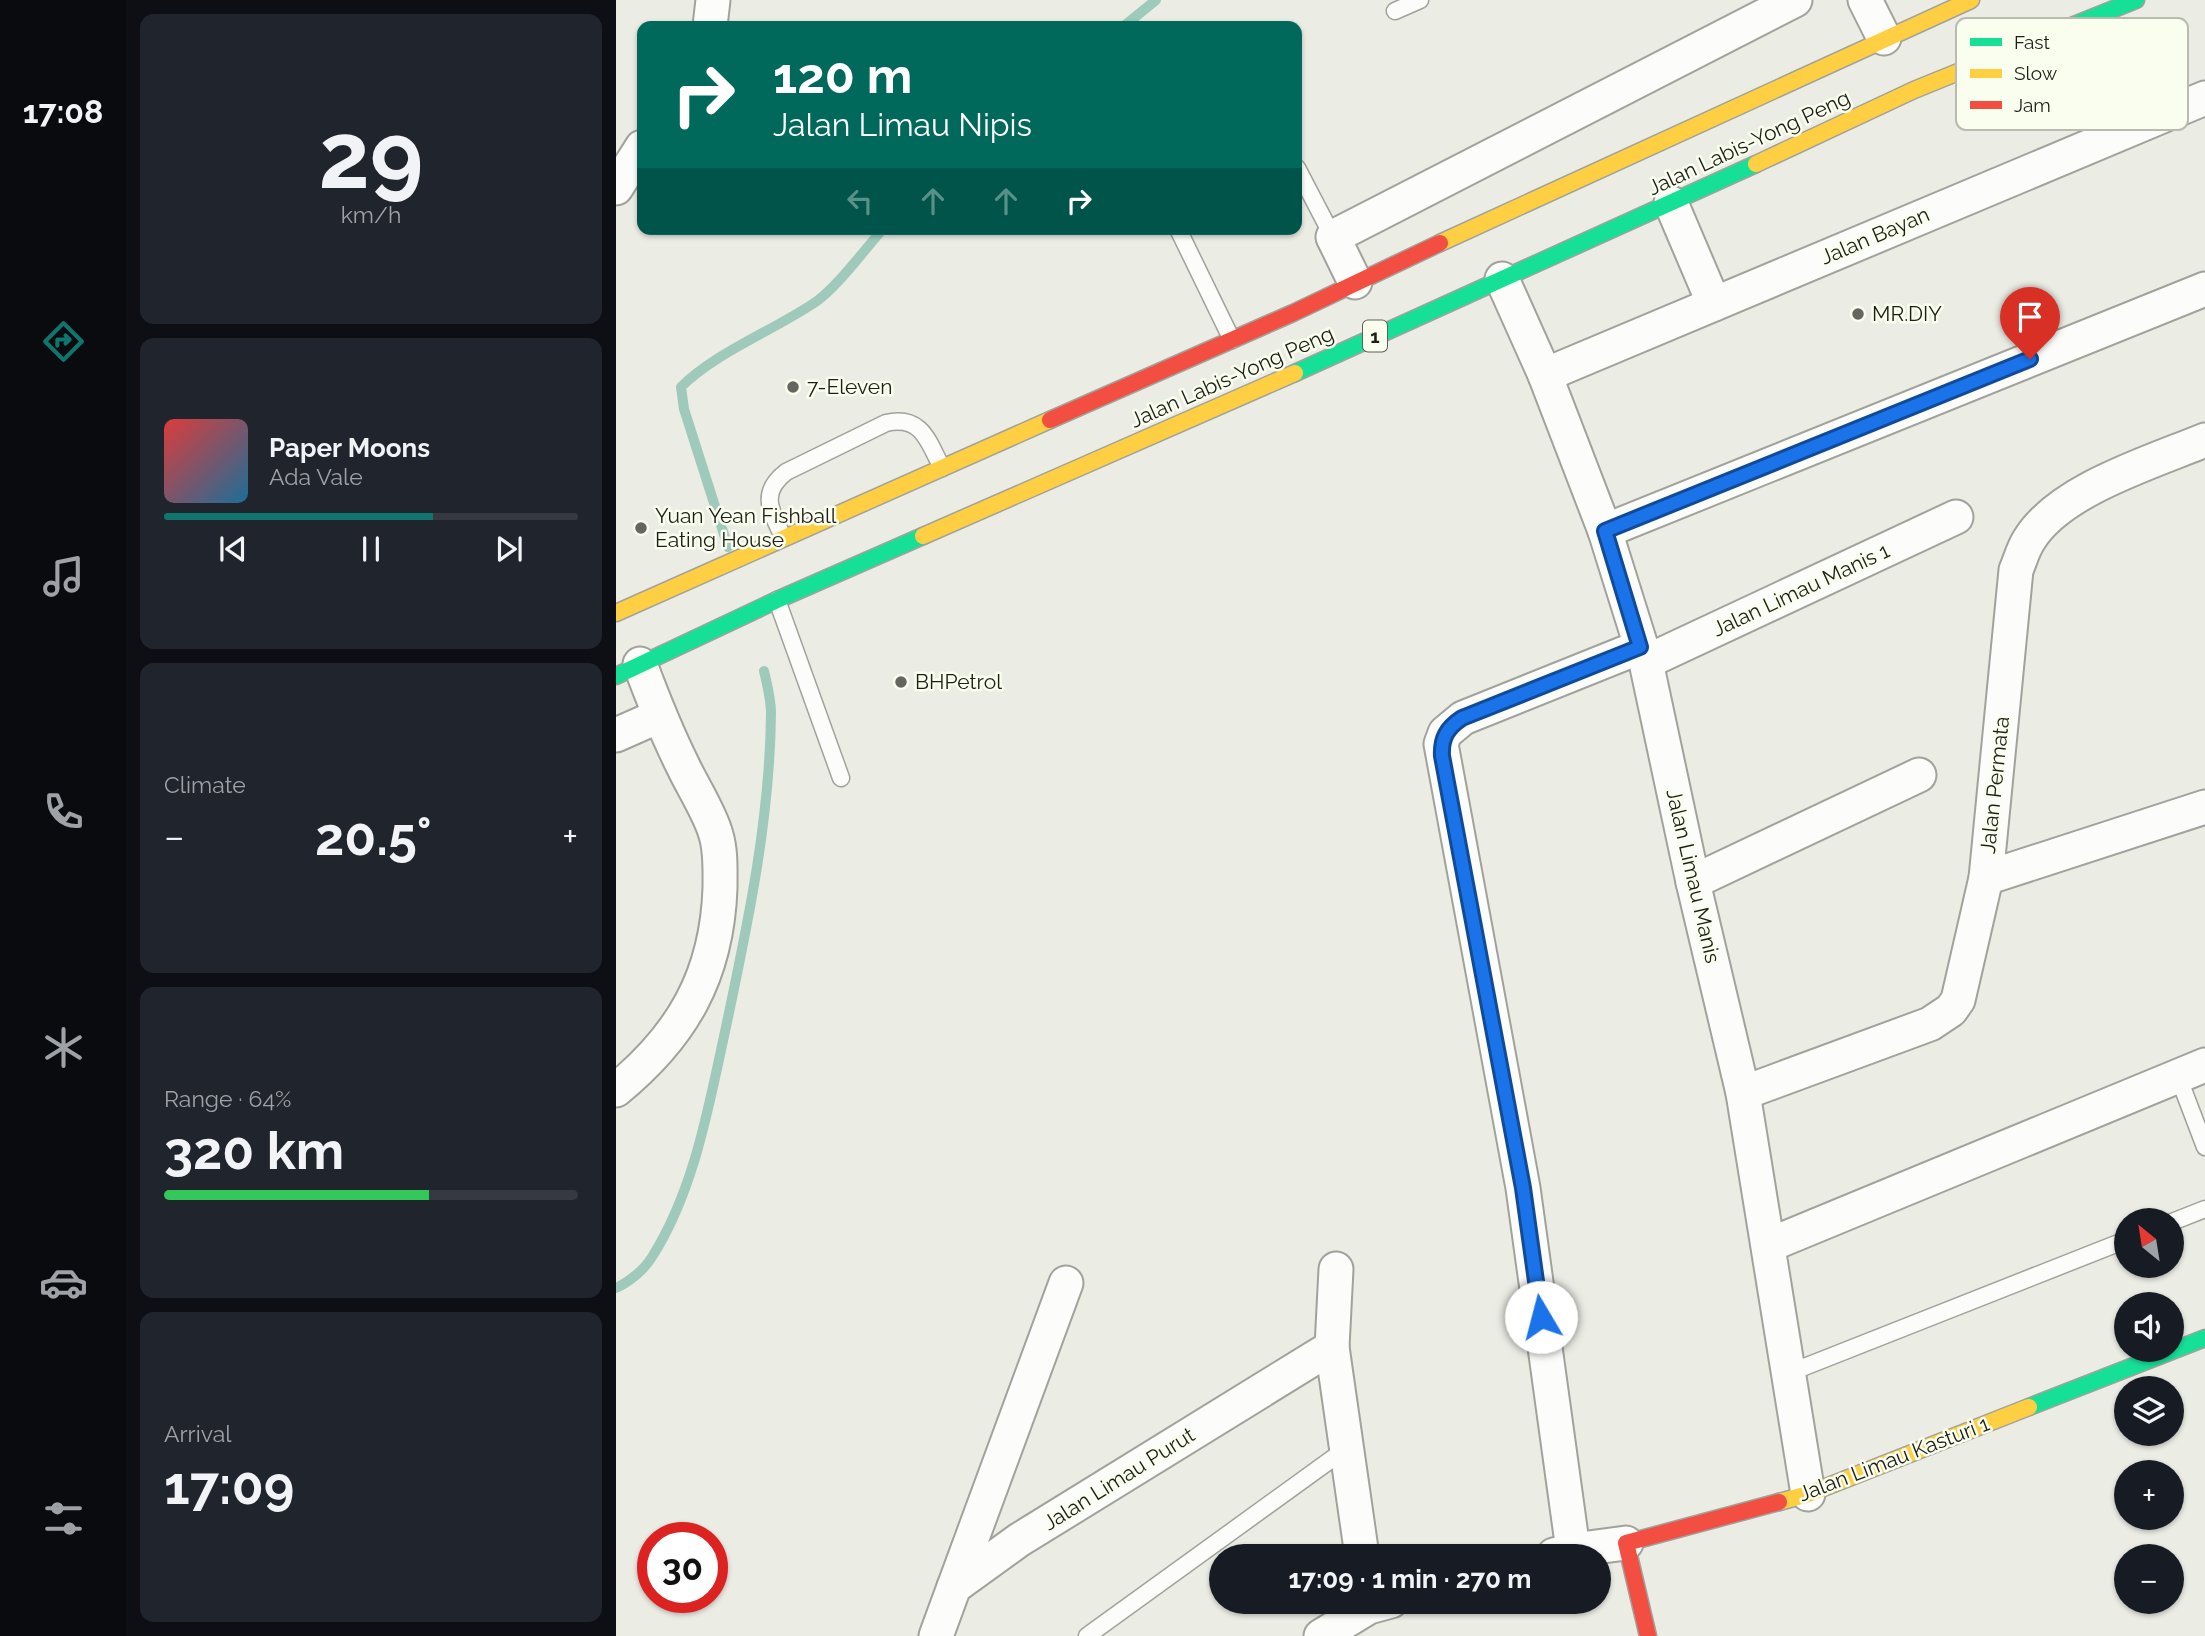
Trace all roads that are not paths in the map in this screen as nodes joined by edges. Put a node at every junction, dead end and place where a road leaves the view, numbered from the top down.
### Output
1 (713, 0) edge
2 (1420, 0) edge
3 (1795, 0) edge
4 (1865, 0) edge
5 (1971, 0) edge
6 (2136, 0) edge
7 (1395, 11) dead end
8 (2092, 18) edge
9 (711, 21) edge
10 (1884, 37) junction
11 (1956, 73) edge
12 (2205, 98) edge
13 (2188, 105) edge
14 (2129, 130) edge
15 (637, 155) edge
16 (1302, 178) edge
17 (616, 188) edge
18 (1671, 203) junction
19 (1181, 235) edge
20 (1333, 237) junction
21 (1503, 278) junction
22 (1355, 282) junction
23 (2205, 289) edge
24 (1714, 304) junction
25 (1232, 340) junction
26 (1545, 375) junction
27 (2205, 440) edge
28 (942, 468) junction
29 (1956, 517) dead end
30 (1605, 531) junction
31 (783, 537) junction
32 (777, 600) junction
33 (616, 612) edge
34 (1643, 654) junction
35 (628, 670) edge
36 (659, 716) junction
37 (616, 735) edge
38 (1919, 775) dead end
39 (841, 778) dead end
40 (2205, 807) edge
41 (1986, 878) junction
42 (1693, 882) junction
43 (2191, 1070) edge
44 (616, 1090) edge
45 (1743, 1093) junction
46 (2205, 1147) edge
47 (2205, 1209) edge
48 (2184, 1217) edge
49 (1769, 1245) junction
50 (2114, 1245) edge
51 (1336, 1269) dead end
52 (1066, 1283) dead end
53 (2205, 1338) edge
54 (1332, 1348) junction
55 (1789, 1373) junction
56 (1347, 1448) junction
57 (1808, 1494) junction
58 (1626, 1543) junction
59 (1360, 1544) edge
60 (1561, 1544) edge
61 (1611, 1545) edge
62 (954, 1587) junction
63 (1358, 1614) edge
64 (936, 1636) edge
65 (1087, 1636) edge
66 (1321, 1636) edge
67 (1648, 1636) edge

1 - 9 street
2 - 7 lane
3 - 20 street
4 - 10 street
5 - 10 main road, Jalan Labis-Yong Peng
6 - 8 main road, Jalan Labis-Yong Peng / 1
10 - 22 main road, Jalan Labis-Yong Peng
11 - 18 main road, Jalan Labis-Yong Peng / 1
12 - 13 street, Jalan Bayan
14 - 24 street, Jalan Bayan
15 - 17 street
16 - 20 lane
18 - 21 main road, Jalan Labis-Yong Peng / 1
18 - 24 street
19 - 25 lane
20 - 22 street
21 - 26 street, Jalan Limau Manis
21 - 32 main road, Jalan Labis-Yong Peng / 1
22 - 25 main road, Jalan Labis-Yong Peng
23 - 30 street
24 - 26 street, Jalan Bayan
25 - 28 main road, Jalan Labis-Yong Peng
26 - 30 street, Jalan Limau Manis
27 - 41 street, Jalan Permata
28 - 31 main road, Jalan Labis-Yong Peng
28 - 31 lane
29 - 34 street, Jalan Limau Manis 1
30 - 34 street, Jalan Limau Manis
31 - 33 main road, Jalan Labis-Yong Peng
32 - 35 main road, Jalan Labis-Yong Peng / 1
32 - 39 lane
34 - 42 street, Jalan Limau Manis
34 - 60 street, Jalan Limau Manis 1
35 - 36 street
36 - 37 street
36 - 44 street
38 - 42 street
40 - 41 street
41 - 45 street, Jalan Permata
42 - 45 street, Jalan Limau Manis
43 - 46 lane
43 - 49 street
45 - 49 street, Jalan Limau Manis
47 - 48 lane
49 - 55 street, Jalan Limau Manis
50 - 55 lane
51 - 54 street
52 - 62 street
53 - 57 main road, Jalan Limau Kasturi 1
54 - 56 street
54 - 62 street, Jalan Limau Purut
55 - 57 street, Jalan Limau Manis
56 - 59 street
56 - 65 lane
57 - 58 main road, Jalan Limau Kasturi 1
58 - 61 street, Jalan Limau Kasturi 1
58 - 67 main road
62 - 64 street
63 - 66 street

